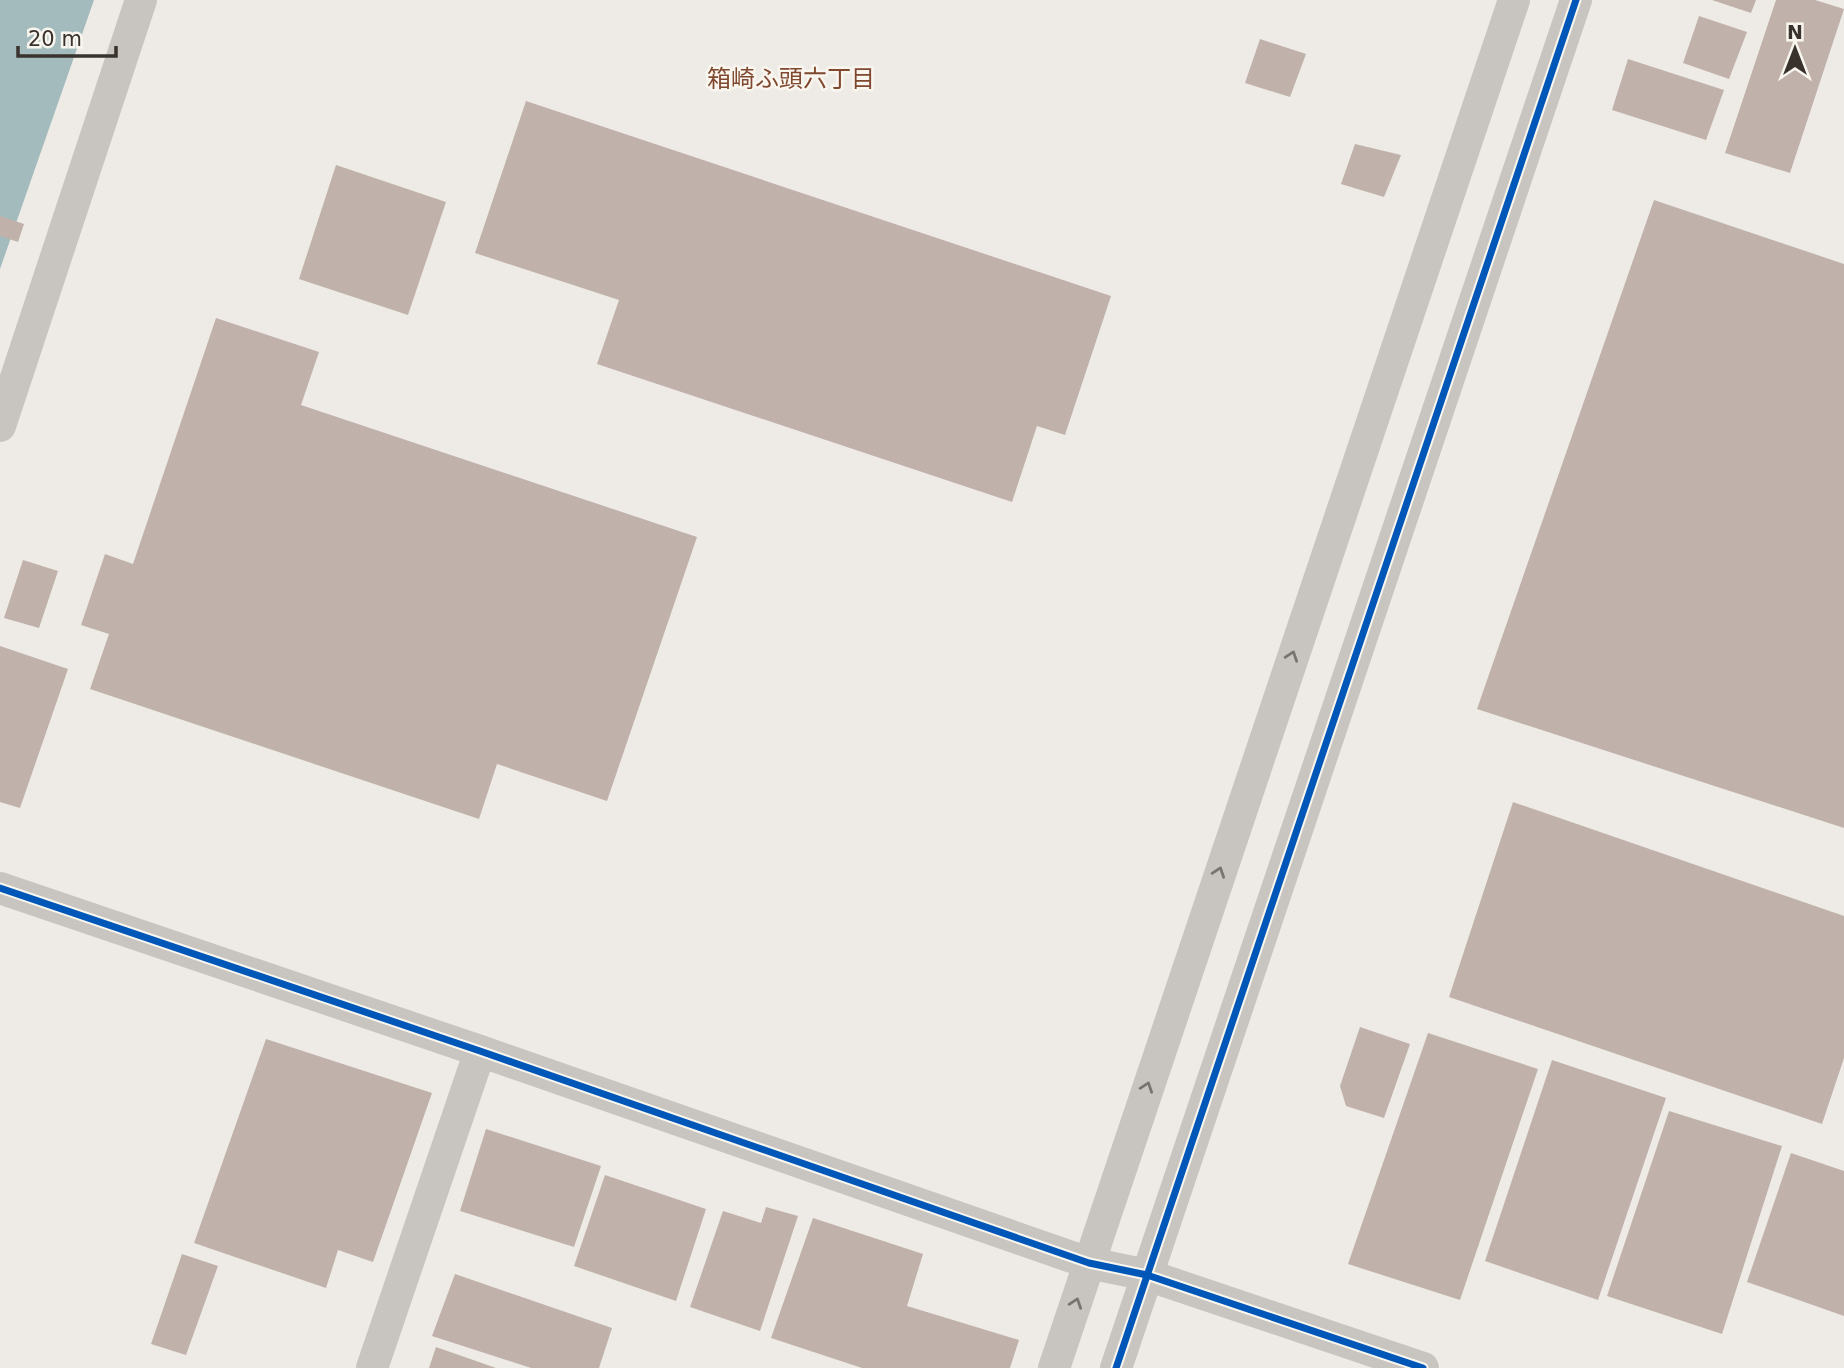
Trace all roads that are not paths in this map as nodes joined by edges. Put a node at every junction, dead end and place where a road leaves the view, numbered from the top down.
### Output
1 (141, 0) edge
2 (1514, 0) edge
3 (1576, 0) edge
4 (0, 426) edge
5 (0, 888) edge
6 (480, 1051) junction
7 (1089, 1263) junction
8 (1147, 1275) junction
9 (372, 1368) edge
10 (1054, 1368) edge
11 (1116, 1368) edge
12 (1423, 1368) edge

1 - 4 street
7 -> 2 street
3 - 8 street
5 - 6 street
6 - 7 street
6 - 9 street
7 - 8 street
10 -> 7 street
8 - 11 street
8 - 12 street

